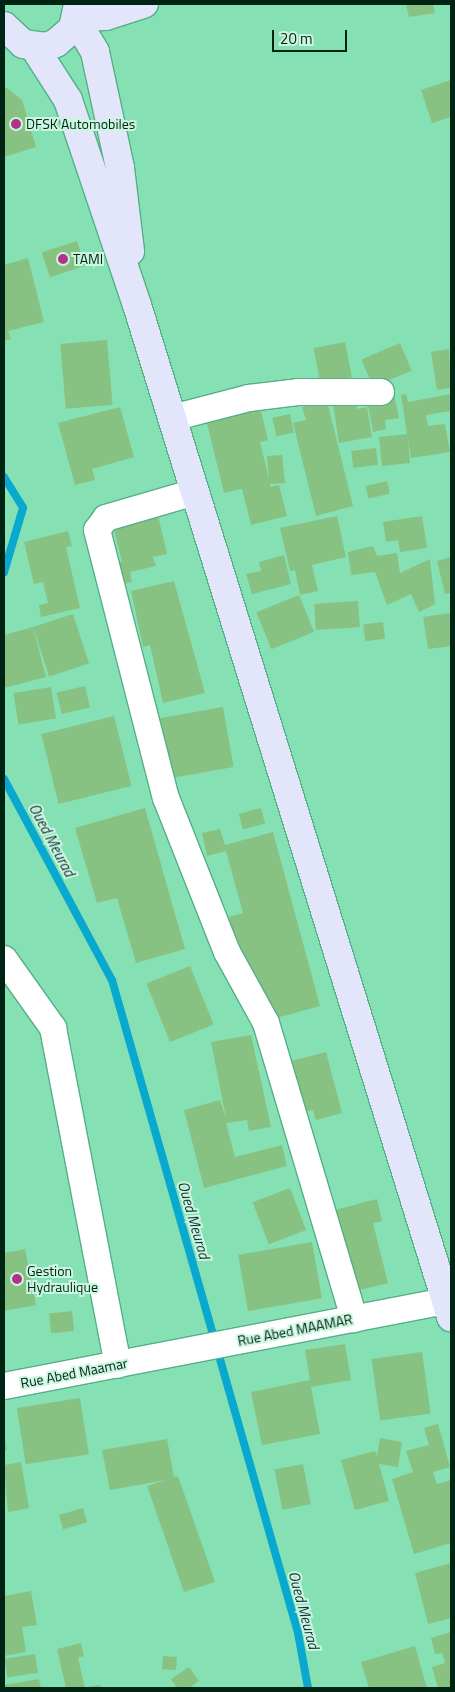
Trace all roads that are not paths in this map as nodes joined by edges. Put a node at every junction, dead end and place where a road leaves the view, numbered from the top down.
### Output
1 (144, 4) edge
2 (77, 14) edge
3 (14, 37) edge
4 (137, 305) junction
5 (381, 392) dead end
6 (172, 418) junction
7 (195, 492) junction
8 (4, 959) edge
9 (450, 1306) edge
10 (354, 1319) junction
11 (144, 1360) joint
12 (118, 1365) junction
13 (4, 1386) edge

1 - 2 main road
2 - 3 main road
2 - 4 main road
3 - 4 main road
4 - 6 main road
5 - 6 street
6 - 7 main road
7 - 9 main road
7 - 10 street
8 - 12 street
9 - 10 street, Rue Abed MAAMAR
10 - 11 street, Rue Abed MAAMAR
11 - 12 street, Rue Abed Maamar
12 - 13 street, Rue Abed Maamar

